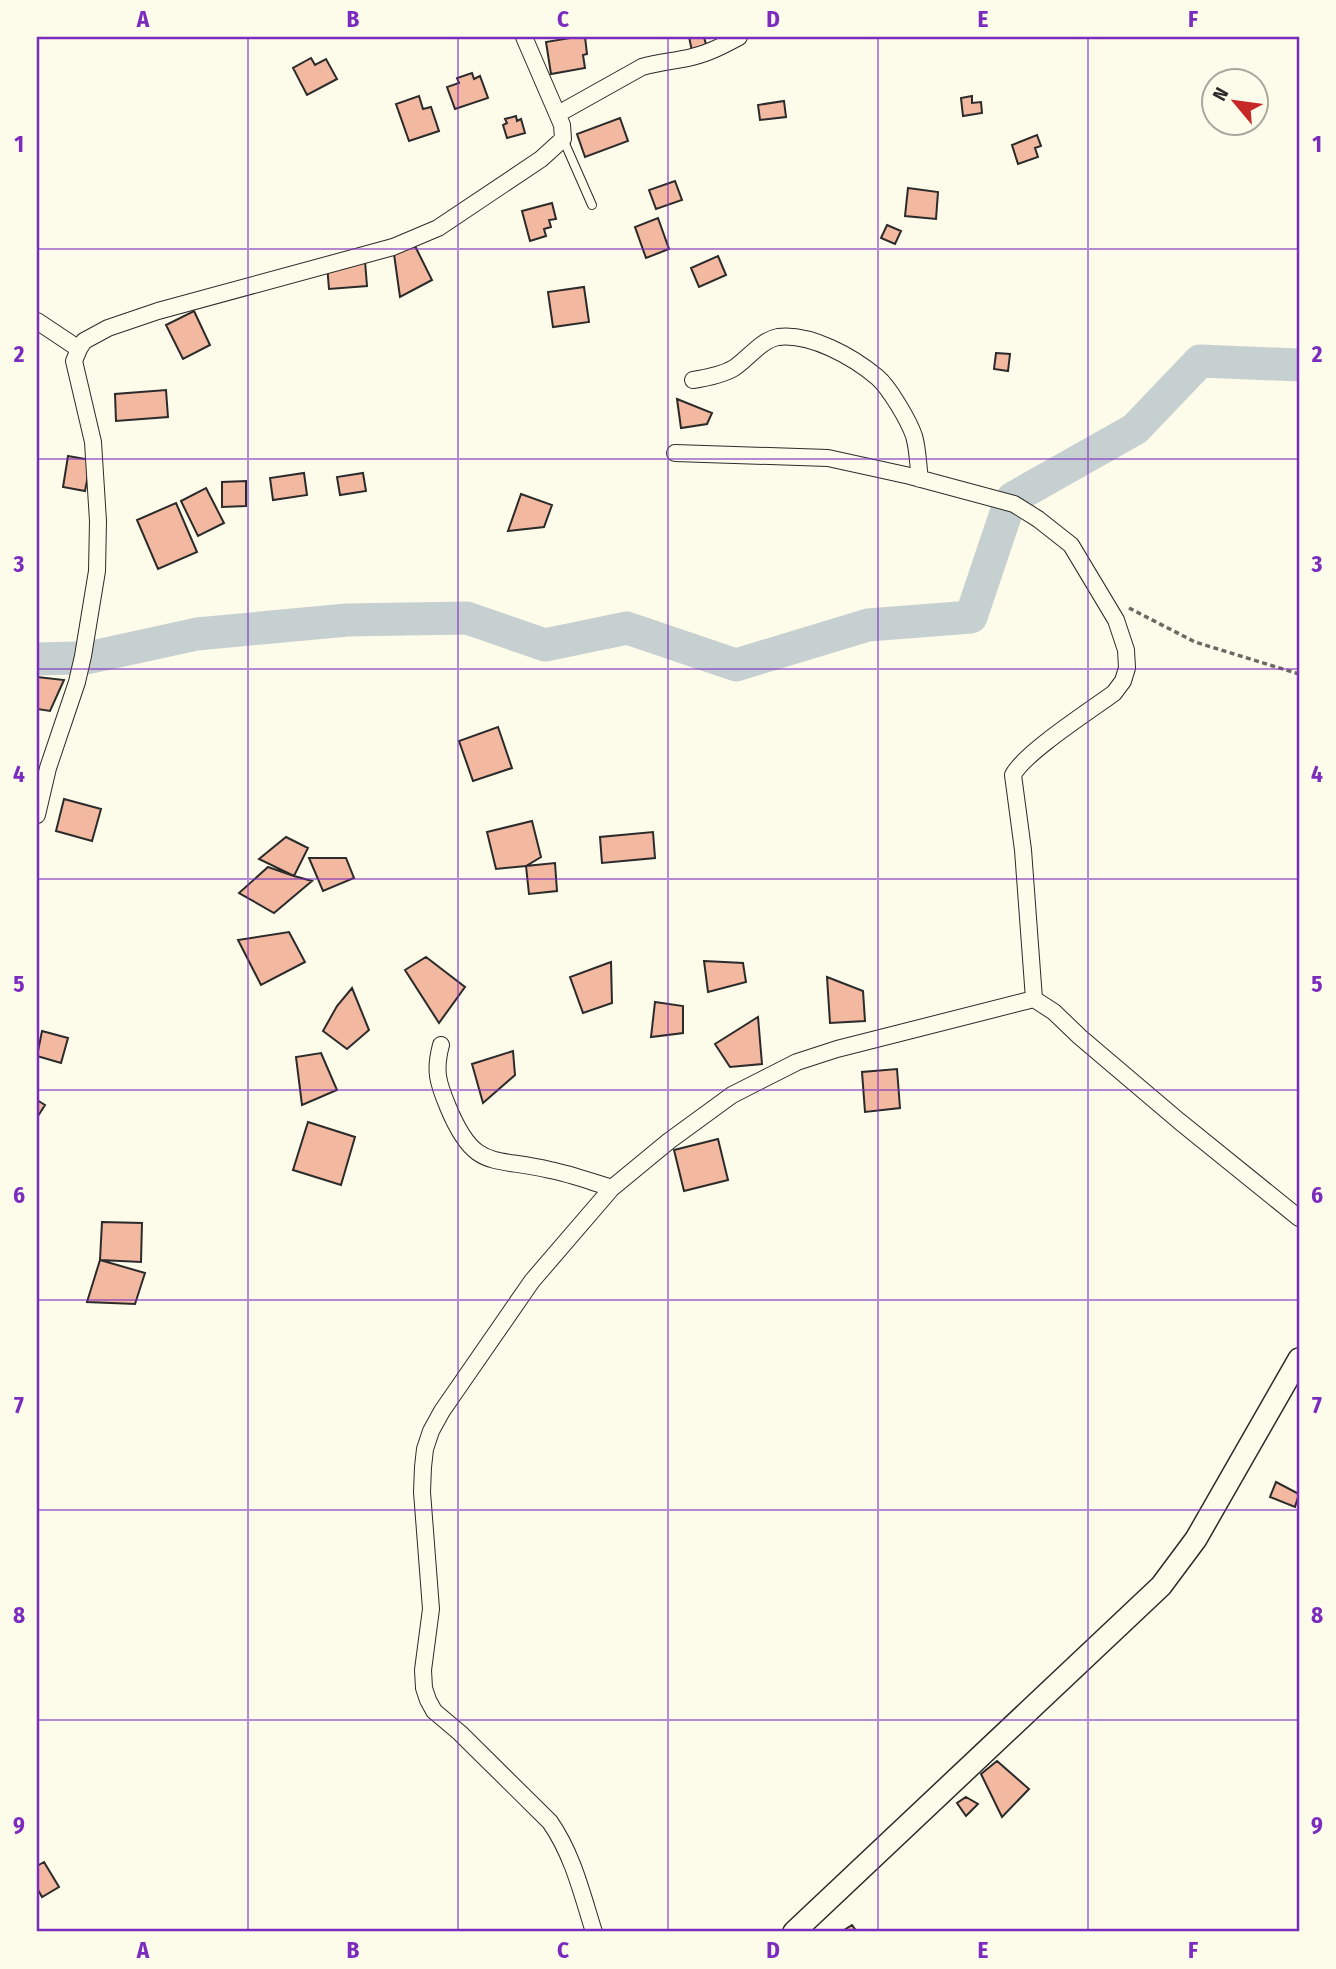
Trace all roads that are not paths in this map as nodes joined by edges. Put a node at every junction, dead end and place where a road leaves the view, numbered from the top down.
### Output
1 (524, 37) edge
2 (739, 37) edge
3 (558, 114) junction
4 (563, 139) junction
5 (592, 205) dead end
6 (37, 321) edge
7 (79, 349) junction
8 (693, 380) dead end
9 (676, 453) dead end
10 (920, 479) junction
11 (37, 815) edge
12 (1034, 999) junction
13 (441, 1045) dead end
14 (612, 1188) junction
15 (1299, 1218) edge
16 (1299, 1359) edge
17 (594, 1932) edge
18 (794, 1932) edge

1 - 3 street
2 - 3 street
3 - 4 street
4 - 5 lane
4 - 7 street
6 - 7 street
7 - 11 street
8 - 10 street
9 - 10 street
10 - 12 street
12 - 14 street
12 - 15 street
13 - 14 street
14 - 17 street
16 - 18 street

